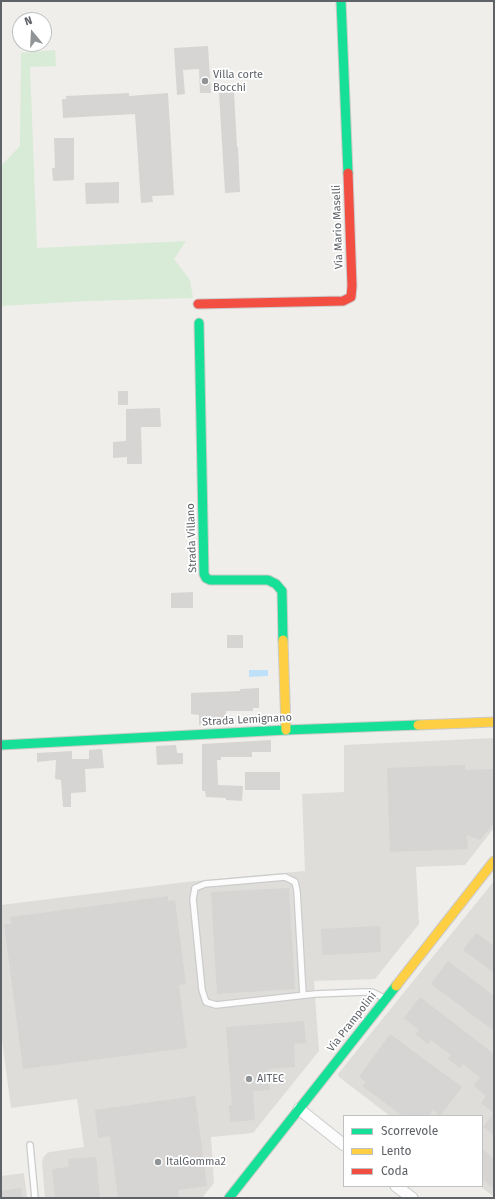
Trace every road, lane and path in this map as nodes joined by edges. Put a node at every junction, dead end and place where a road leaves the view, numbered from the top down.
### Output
1 (341, 1) edge
2 (198, 304) dead end
3 (199, 323) dead end
4 (494, 722) edge
5 (286, 730) junction
6 (1, 745) edge
7 (494, 861) edge
8 (303, 995) junction
9 (386, 999) junction
10 (299, 1109) junction
11 (343, 1144) edge
12 (30, 1145) dead end
13 (397, 1187) edge
14 (35, 1198) edge
15 (229, 1198) edge
16 (412, 1198) edge

1 - 2 street, Via Mario Maselli
3 - 5 street, Strada Villano
4 - 5 street, Strada Lemignano
5 - 6 street, Strada Lemignano
7 - 9 street, Via Prampolini
8 - 8 lane
8 - 9 lane
9 - 10 street, Via Prampolini
10 - 11 street
10 - 15 street, Via Prampolini
12 - 14 lane
13 - 16 street

